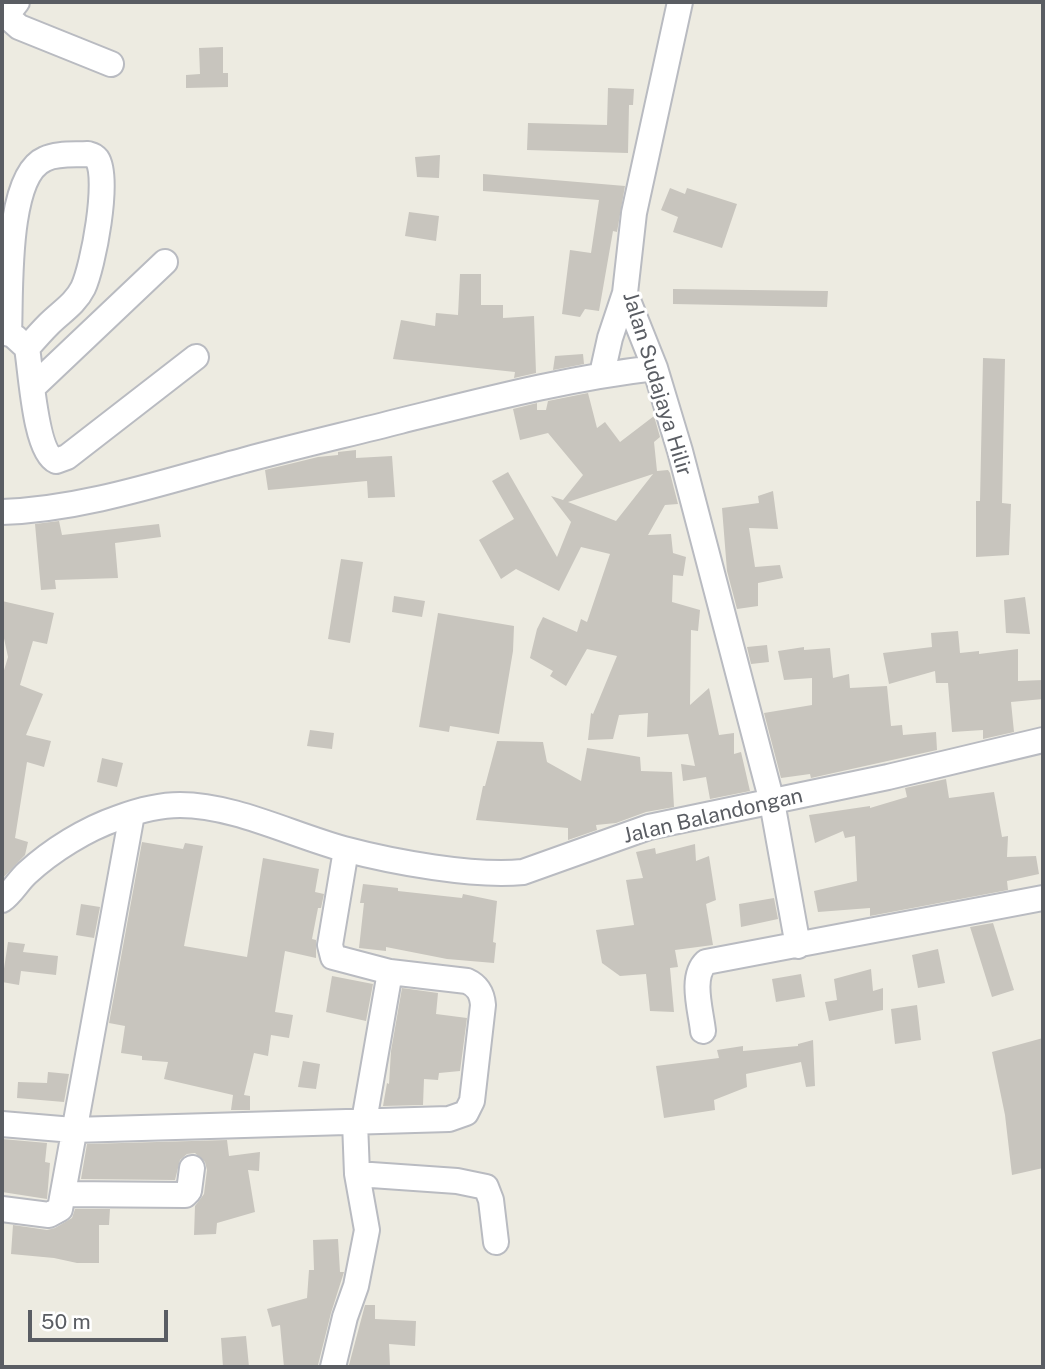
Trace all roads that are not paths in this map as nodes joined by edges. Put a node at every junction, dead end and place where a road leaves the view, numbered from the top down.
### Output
1 (17, 2) edge
2 (680, 2) edge
3 (111, 64) dead end
4 (165, 262) dead end
5 (625, 293) junction
6 (13, 338) edge
7 (196, 357) dead end
8 (655, 368) junction
9 (601, 374) junction
10 (32, 388) junction
11 (2, 512) edge
12 (1043, 740) edge
13 (772, 802) junction
14 (132, 814) junction
15 (346, 850) junction
16 (1043, 898) edge
17 (2, 900) edge
18 (798, 946) junction
19 (390, 972) junction
20 (703, 1031) dead end
21 (360, 1122) junction
22 (2, 1124) edge
23 (74, 1130) junction
24 (192, 1168) dead end
25 (357, 1174) junction
26 (63, 1194) junction
27 (2, 1209) edge
28 (496, 1242) dead end
29 (333, 1367) edge

1 - 3 street
2 - 5 street, Jalan Sudajaya Hilir
4 - 10 street
5 - 8 street, Jalan Sudajaya Hilir
5 - 9 street
6 - 6 street
6 - 10 street
7 - 10 street
8 - 9 street
8 - 13 street, Jalan Sudajaya Hilir
9 - 11 street
12 - 13 street, Jalan Balandongan
13 - 15 street, Jalan Balandongan
13 - 18 street, Jalan Sudajaya Hilir
14 - 15 street, Jalan Balandongan
14 - 17 street, Jalan Balandongan
14 - 23 street
15 - 19 street
16 - 18 street
18 - 20 street
19 - 21 street
19 - 21 street
21 - 23 street
21 - 25 street
22 - 23 street
23 - 26 street
24 - 26 street
25 - 28 street
25 - 29 street
26 - 27 street

